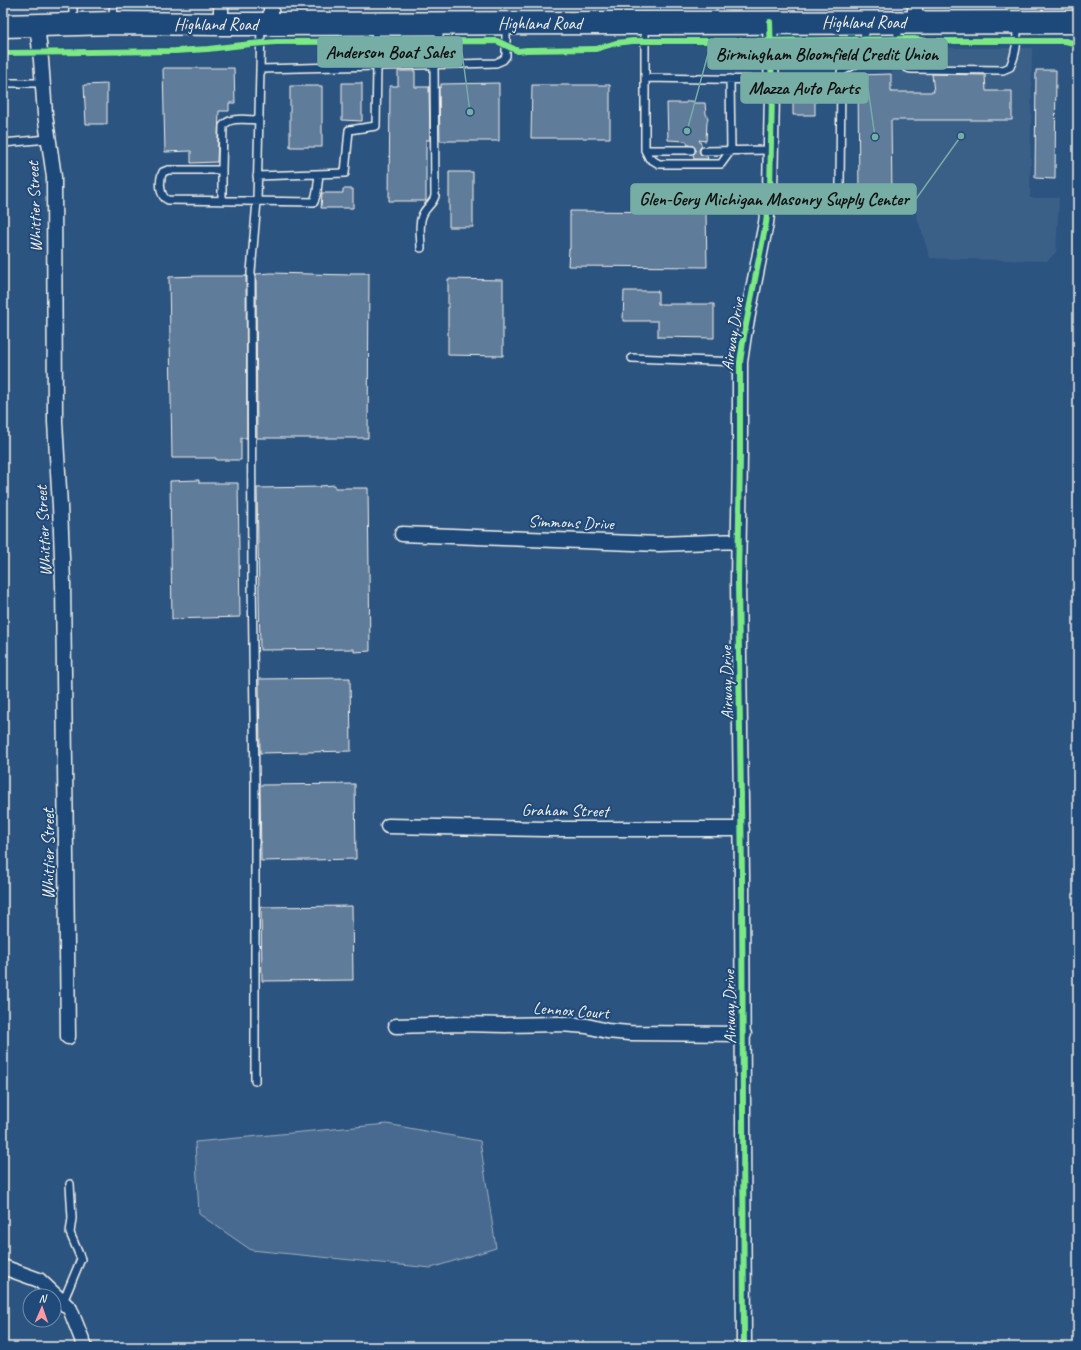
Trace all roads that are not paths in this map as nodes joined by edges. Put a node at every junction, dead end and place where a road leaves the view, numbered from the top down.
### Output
1 (221, 3) edge
2 (73, 13) edge
3 (113, 13) edge
4 (909, 16) edge
5 (267, 17) edge
6 (770, 22) junction
7 (866, 22) junction
8 (1017, 22) junction
9 (1078, 22) edge
10 (438, 23) junction
11 (506, 23) junction
12 (645, 23) junction
13 (221, 24) junction
14 (375, 24) junction
15 (3, 26) edge
16 (37, 26) junction
17 (436, 64) junction
18 (377, 66) junction
19 (260, 69) junction
20 (645, 78) junction
21 (730, 79) junction
22 (772, 80) junction
23 (3, 83) edge
24 (43, 83) junction
25 (258, 120) junction
26 (48, 139) junction
27 (3, 143) edge
28 (645, 150) junction
29 (691, 150) dead end
30 (731, 150) junction
31 (771, 150) junction
32 (704, 151) dead end
33 (222, 170) junction
34 (319, 174) junction
35 (257, 176) junction
36 (840, 186) dead end
37 (222, 201) junction
38 (257, 201) junction
39 (421, 248) dead end
40 (632, 358) dead end
41 (740, 362) junction
42 (402, 534) dead end
43 (739, 541) junction
44 (388, 826) dead end
45 (742, 829) junction
46 (396, 1026) dead end
47 (744, 1034) junction
48 (68, 1037) dead end
49 (255, 1082) dead end
50 (70, 1184) dead end
51 (3, 1268) edge
52 (63, 1302) junction
53 (85, 1347) edge
54 (744, 1347) edge

1 - 13 street
2 - 3 highway, Highland Road
2 - 16 highway, Highland Road
3 - 13 highway, Highland Road
4 - 7 highway, Highland Road
4 - 8 highway, Highland Road
4 - 8 lane
5 - 13 highway, Highland Road
5 - 14 highway, Highland Road
5 - 19 lane
6 - 7 highway, Highland Road
6 - 12 highway, Highland Road
6 - 22 street, Airway Drive
7 - 36 lane
8 - 9 highway, Highland Road
10 - 11 highway, Highland Road
10 - 14 highway, Highland Road
10 - 17 lane
11 - 12 highway, Highland Road
11 - 17 lane
12 - 20 lane
14 - 18 lane
15 - 16 highway, Highland Road
16 - 24 street, Whittier Street
17 - 18 lane
17 - 39 lane
18 - 19 lane
18 - 34 lane
19 - 25 lane
20 - 21 lane
20 - 28 lane
21 - 22 lane
21 - 30 lane
22 - 31 street, Airway Drive
23 - 24 lane
24 - 26 street, Whittier Street
25 - 33 lane
25 - 35 lane
26 - 27 lane
26 - 48 street, Whittier Street
28 - 29 lane
28 - 30 lane
30 - 31 lane
30 - 32 lane
31 - 41 street, Airway Drive
33 - 37 lane
33 - 37 lane
34 - 35 lane
34 - 38 lane
35 - 38 lane
37 - 38 lane
38 - 49 lane
40 - 41 lane
41 - 43 street, Airway Drive
42 - 43 street, Simmons Drive
43 - 45 street, Airway Drive
44 - 45 street, Graham Street
45 - 47 street, Airway Drive
46 - 47 street, Lennox Court
47 - 54 street, Airway Drive
50 - 52 lane
51 - 52 street
52 - 53 street

